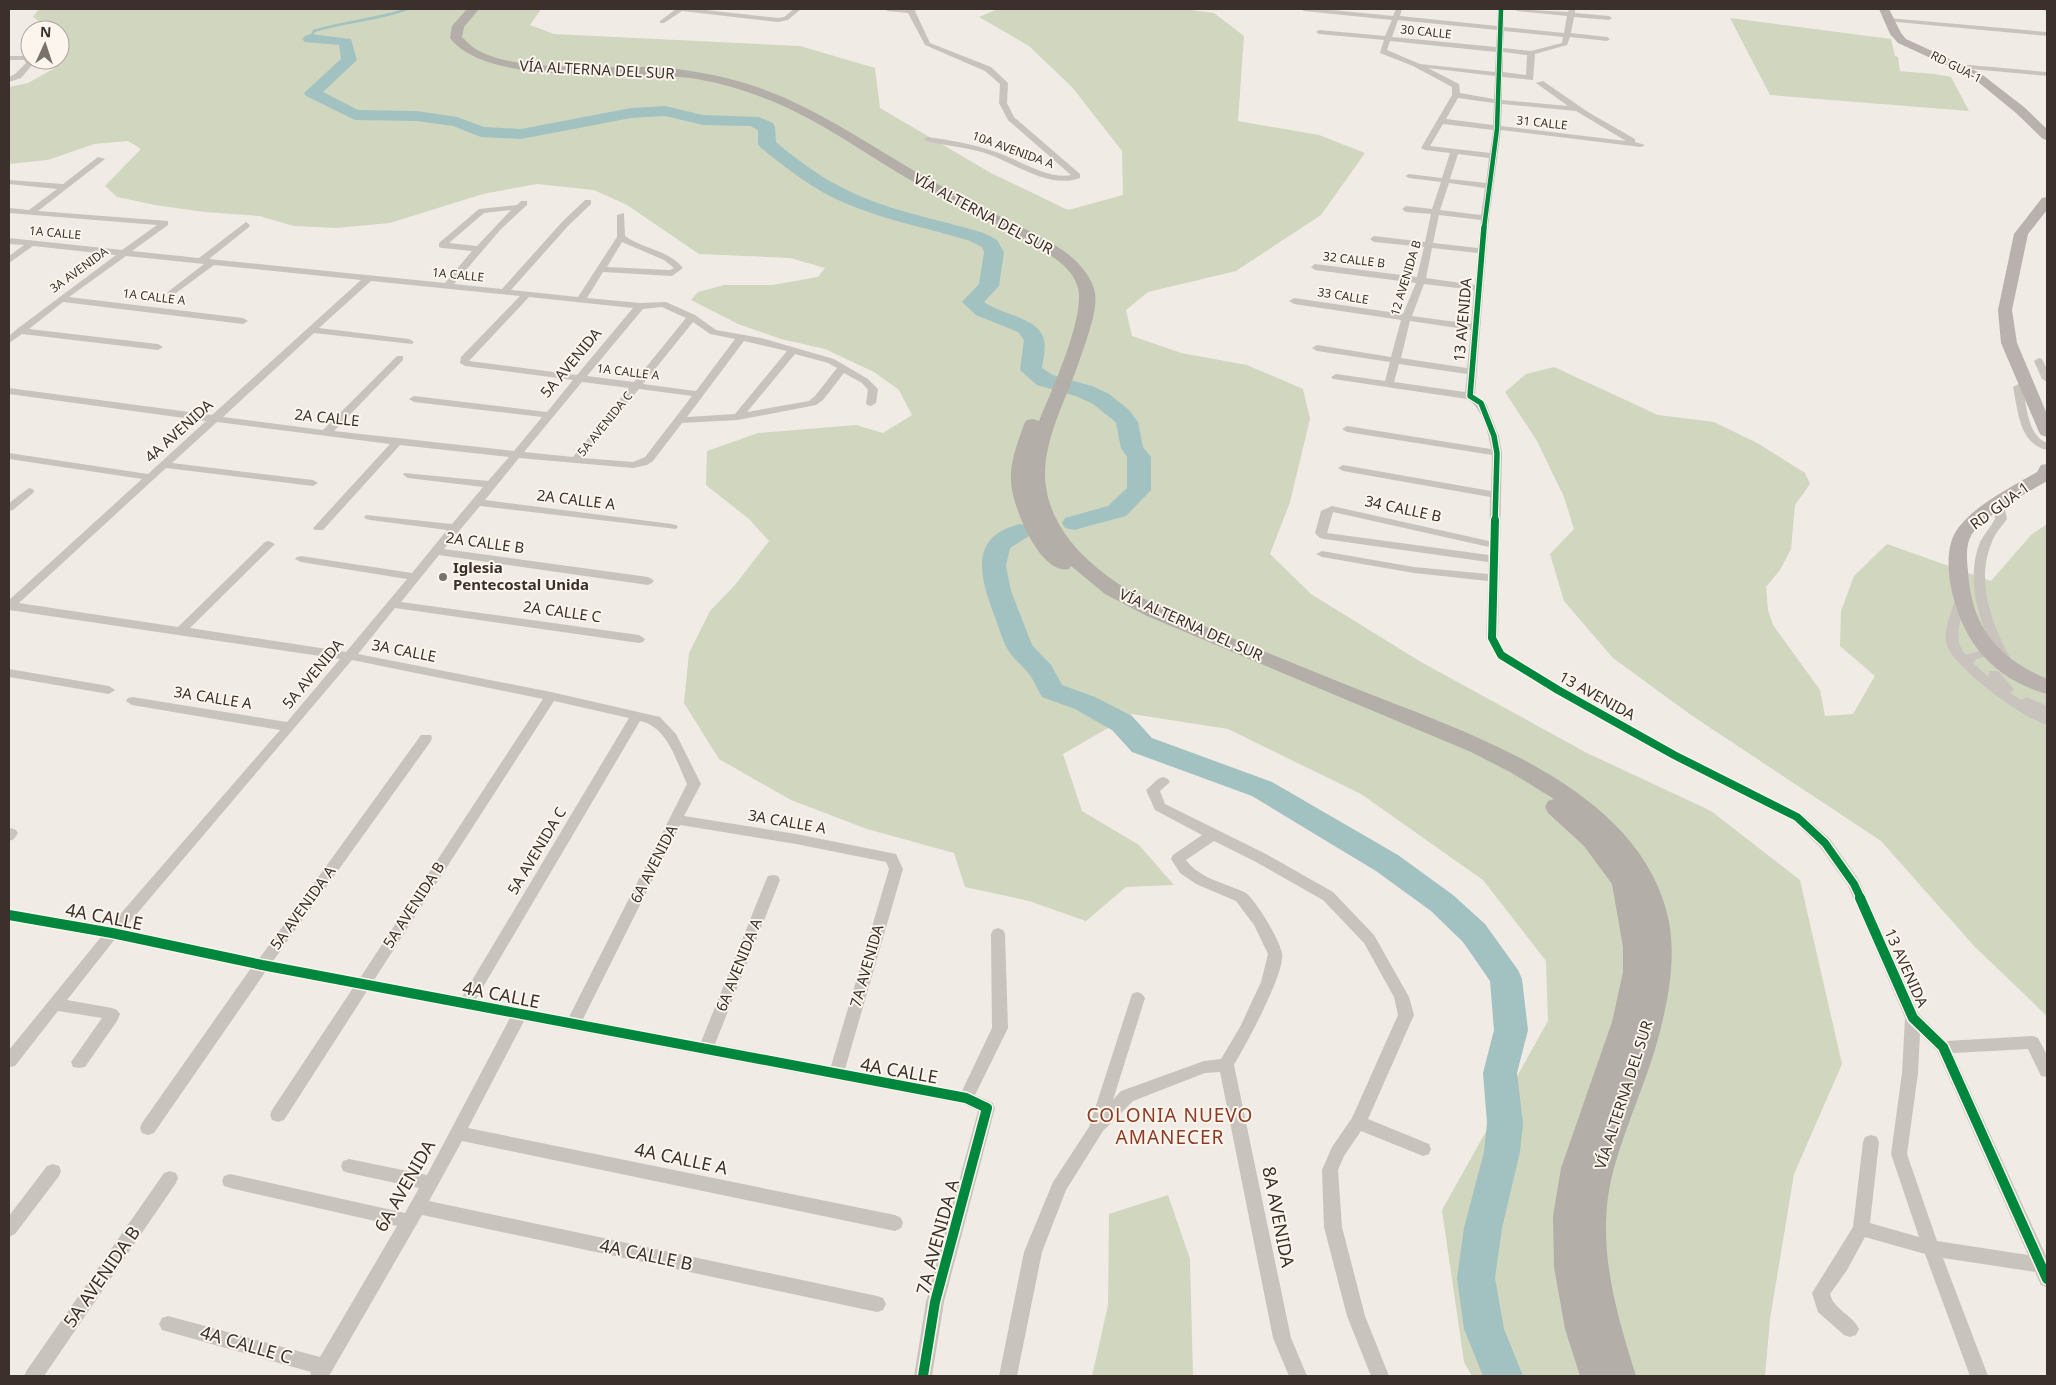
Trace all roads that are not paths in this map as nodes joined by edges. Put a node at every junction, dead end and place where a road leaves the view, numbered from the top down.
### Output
1 (463, 9) edge
2 (473, 9) edge
3 (681, 9) edge
4 (798, 9) edge
5 (887, 9) edge
6 (1304, 9) edge
7 (1399, 9) edge
8 (1501, 9) edge
9 (1517, 9) edge
10 (912, 10) edge
11 (1571, 11) edge
12 (1886, 14) edge
13 (1395, 18) junction
14 (1609, 18) dead end
15 (662, 22) dead end
16 (1502, 28) junction
17 (1319, 32) dead end
18 (2047, 34) edge
19 (1567, 35) junction
20 (1388, 39) junction
21 (1607, 39) dead end
22 (1499, 51) junction
23 (1531, 54) junction
24 (9, 58) edge
25 (1416, 64) junction
26 (1960, 66) junction
27 (2047, 74) edge
28 (1499, 75) junction
29 (9, 80) edge
30 (1540, 83) dead end
31 (1456, 95) junction
32 (1498, 102) junction
33 (1576, 109) junction
34 (1441, 121) junction
35 (1497, 129) junction
36 (2047, 136) edge
37 (928, 139) dead end
38 (1455, 152) junction
39 (1494, 156) junction
40 (102, 159) dead end
41 (1409, 176) dead end
42 (1445, 181) junction
43 (9, 182) edge
44 (66, 186) junction
45 (1490, 186) junction
46 (2047, 200) edge
47 (588, 202) dead end
48 (956, 202) junction
49 (1406, 209) dead end
50 (9, 211) edge
51 (1437, 212) junction
52 (30, 213) junction
53 (620, 215) dead end
54 (1485, 218) junction
55 (246, 225) dead end
56 (621, 237) junction
57 (1374, 239) dead end
58 (9, 241) edge
59 (32, 243) junction
60 (1429, 245) junction
61 (477, 249) junction
62 (1483, 251) junction
63 (126, 252) junction
64 (9, 260) edge
65 (202, 260) junction
66 (213, 261) junction
67 (1315, 267) dead end
68 (600, 269) junction
69 (370, 278) junction
70 (1420, 281) junction
71 (447, 286) junction
72 (1480, 288) junction
73 (504, 292) junction
74 (172, 293) dead end
75 (526, 294) junction
76 (61, 299) junction
77 (581, 300) junction
78 (1294, 302) dead end
79 (640, 306) junction
80 (692, 317) junction
81 (1406, 319) junction
82 (243, 321) dead end
83 (1476, 328) junction
84 (311, 330) junction
85 (20, 331) junction
86 (741, 338) junction
87 (9, 340) edge
88 (409, 342) dead end
89 (158, 347) dead end
90 (1317, 348) dead end
91 (793, 350) junction
92 (400, 358) dead end
93 (1395, 360) junction
94 (2040, 361) dead end
95 (842, 368) junction
96 (1472, 372) junction
97 (1336, 376) dead end
98 (579, 379) junction
99 (2047, 379) edge
100 (2026, 383) junction
101 (1389, 384) junction
102 (636, 386) junction
103 (9, 391) edge
104 (698, 394) junction
105 (1470, 396) junction
106 (414, 399) dead end
107 (871, 403) dead end
108 (549, 415) junction
109 (2043, 417) edge
110 (738, 418) junction
111 (213, 420) junction
112 (678, 420) junction
113 (1347, 429) dead end
114 (326, 433) junction
115 (398, 441) junction
116 (2045, 441) edge
117 (1496, 453) junction
118 (516, 455) junction
119 (9, 456) edge
120 (575, 461) junction
121 (164, 464) junction
122 (1343, 468) dead end
123 (2047, 469) edge
124 (408, 475) dead end
125 (150, 477) junction
126 (313, 483) dead end
127 (491, 485) junction
128 (29, 491) dead end
129 (1496, 495) junction
130 (477, 502) junction
131 (1998, 505) junction
132 (9, 508) edge
133 (370, 517) dead end
134 (672, 527) dead end
135 (319, 528) dead end
136 (456, 528) junction
137 (269, 544) dead end
138 (1494, 545) junction
139 (436, 551) junction
140 (1322, 554) dead end
141 (1494, 559) junction
142 (301, 560) dead end
143 (415, 577) junction
144 (1493, 578) junction
145 (648, 581) dead end
146 (1962, 598) junction
147 (392, 604) junction
148 (9, 606) edge
149 (180, 631) junction
150 (639, 639) dead end
151 (349, 656) junction
152 (1997, 656) junction
153 (1966, 662) junction
154 (9, 674) edge
155 (1994, 674) dead end
156 (2047, 687) edge
157 (109, 690) dead end
158 (551, 696) junction
159 (132, 702) dead end
160 (2047, 711) edge
161 (637, 715) junction
162 (2047, 721) edge
163 (290, 727) junction
164 (426, 738) dead end
165 (1163, 782) dead end
166 (694, 784) joint
167 (676, 820) junction
168 (1212, 835) junction
169 (891, 858) joint
170 (773, 880) dead end
171 (9, 915) edge
172 (112, 933) junction
173 (998, 934) dead end
174 (262, 965) junction
175 (362, 984) junction
176 (1137, 998) dead end
177 (55, 1004) junction
178 (466, 1004) junction
179 (520, 1014) junction
180 (1913, 1018) junction
181 (574, 1024) junction
182 (1943, 1047) junction
183 (705, 1050) junction
184 (9, 1061) edge
185 (79, 1062) dead end
186 (1226, 1065) junction
187 (2046, 1067) edge
188 (836, 1074) junction
189 (966, 1098) junction
190 (987, 1108) joint
191 (278, 1115) dead end
192 (1358, 1122) junction
193 (148, 1128) dead end
194 (1096, 1129) junction
195 (458, 1133) junction
196 (1871, 1142) dead end
197 (1423, 1149) dead end
198 (349, 1166) dead end
199 (53, 1171) dead end
200 (1586, 1172) junction
201 (170, 1178) dead end
202 (230, 1181) dead end
203 (431, 1183) junction
204 (416, 1206) junction
205 (407, 1221) junction
206 (895, 1223) dead end
207 (1861, 1228) junction
208 (9, 1229) edge
209 (1931, 1248) junction
210 (2045, 1270) edge
211 (876, 1304) dead end
212 (168, 1324) dead end
213 (1850, 1329) dead end
214 (321, 1372) edge
215 (33, 1376) edge
216 (924, 1376) edge
217 (1008, 1376) edge
218 (1298, 1376) edge
219 (1380, 1376) edge
220 (1595, 1376) edge
221 (1621, 1376) edge
222 (1979, 1376) edge

1 - 48 highway, VÍA ALTERNA DEL SUR
2 - 48 highway, VÍA ALTERNA DEL SUR
3 - 4 street
3 - 15 street
5 - 10 street
6 - 13 street
7 - 13 street
8 - 16 street, 13 AVENIDA
9 - 11 street
10 - 37 street, 10A AVENIDA A
11 - 14 street
11 - 19 street
12 - 18 street
12 - 26 main road, RD GUA-1
13 - 16 street
13 - 20 street
16 - 19 street
16 - 22 street, 13 AVENIDA
17 - 20 street, 30 CALLE
19 - 21 street
19 - 23 street
20 - 22 street, 30 CALLE
20 - 25 street
22 - 23 street, 30 CALLE
22 - 28 street, 13 AVENIDA
23 - 28 street
24 - 29 street
25 - 28 street
25 - 31 street
26 - 27 street
26 - 36 main road, RD GUA-1
28 - 32 street, 13 AVENIDA
30 - 33 street
31 - 32 street
31 - 34 street
32 - 33 street
32 - 35 street, 13 AVENIDA
33 - 35 street, 31 CALLE
34 - 35 street, 31 CALLE
34 - 38 street
35 - 39 street, 13 AVENIDA
38 - 39 street
38 - 42 street, 12 AVENIDA B
39 - 45 street, 13 AVENIDA
40 - 44 street
41 - 42 street
42 - 45 street
42 - 51 street, 12 AVENIDA B
43 - 44 street
44 - 52 street
45 - 54 street, 13 AVENIDA
46 - 100 main road
47 - 73 street
48 - 200 highway, VÍA ALTERNA DEL SUR
49 - 51 street
50 - 52 street
51 - 54 street
51 - 60 street, 12 AVENIDA B
52 - 63 street, 3A AVENIDA
53 - 56 street
54 - 62 street, 13 AVENIDA
55 - 65 street
56 - 68 street
56 - 68 street
57 - 60 street
58 - 59 street, 1A CALLE
59 - 63 street, 1A CALLE
59 - 64 street
60 - 62 street
60 - 70 street, 12 AVENIDA B
61 - 61 street
61 - 71 street
62 - 72 street, 13 AVENIDA
63 - 65 street, 1A CALLE
63 - 76 street, 3A AVENIDA
65 - 66 street, 1A CALLE
66 - 69 street, 1A CALLE
66 - 74 street
67 - 70 street, 32 CALLE B
68 - 77 street
69 - 71 street, 1A CALLE
69 - 84 street, 4A AVENIDA
70 - 72 street, 32 CALLE B
70 - 81 street, 12 AVENIDA B
71 - 73 street, 1A CALLE
72 - 83 street, 13 AVENIDA
73 - 75 street, 1A CALLE
75 - 77 street, 1A CALLE
75 - 98 street, 1A CALLE A
76 - 82 street, 1A CALLE A
76 - 85 street, 3A AVENIDA
77 - 79 street, 1A CALLE
78 - 81 street, 33 CALLE
79 - 80 street, 1A CALLE
79 - 98 street, 5A AVENIDA
80 - 86 street, 1A CALLE
80 - 102 street, 5A AVENIDA C
81 - 83 street, 33 CALLE
81 - 93 street, 12 AVENIDA B
83 - 96 street, 13 AVENIDA
84 - 88 street
84 - 111 street, 4A AVENIDA
85 - 87 street, 3A AVENIDA
85 - 89 street
86 - 91 street, 1A CALLE
86 - 104 street
90 - 93 street
91 - 95 street, 1A CALLE
91 - 110 street
92 - 114 street
93 - 96 street
93 - 101 street, 12 AVENIDA B
94 - 99 street
95 - 107 street, 1A CALLE
95 - 110 street
96 - 105 street, 13 AVENIDA
97 - 101 street
98 - 102 street, 1A CALLE A
98 - 108 street, 5A AVENIDA
100 - 109 main road
100 - 116 street
101 - 105 street
102 - 104 street, 1A CALLE A
102 - 120 street, 5A AVENIDA C
103 - 111 street, 2A CALLE
104 - 112 street
105 - 117 street, 13 AVENIDA
106 - 108 street
108 - 118 street, 5A AVENIDA
109 - 116 main road
110 - 112 street
111 - 114 street, 2A CALLE
111 - 121 street, 4A AVENIDA
112 - 120 street, 2A CALLE
113 - 117 street
114 - 115 street, 2A CALLE
115 - 118 street, 2A CALLE
115 - 135 street
117 - 129 street, 13 AVENIDA
118 - 120 street, 2A CALLE
118 - 127 street, 5A AVENIDA
119 - 125 street
121 - 125 street, 4A AVENIDA
121 - 126 street
122 - 129 street
123 - 131 main road, RD GUA-1
124 - 127 street
125 - 148 street, 4A AVENIDA
127 - 130 street, 5A AVENIDA
128 - 132 street
129 - 138 street, 13 AVENIDA
130 - 134 street, 2A CALLE A
130 - 136 street, 5A AVENIDA
131 - 146 main road, RD GUA-1
131 - 152 street
133 - 136 street, 2A CALLE B
136 - 139 street, 5A AVENIDA
137 - 149 street
138 - 141 street, 13 AVENIDA
138 - 141 street, 34 CALLE B
139 - 143 street, 5A AVENIDA
139 - 145 street, 2A CALLE B
140 - 144 street
141 - 144 street, 13 AVENIDA
142 - 143 street
143 - 147 street, 5A AVENIDA
144 - 180 street, 13 AVENIDA
146 - 152 main road, RD GUA-1
146 - 153 street
147 - 150 street, 2A CALLE C
147 - 151 street, 5A AVENIDA
148 - 149 street, 3A CALLE
149 - 151 street, 3A CALLE
151 - 158 street, 3A CALLE
151 - 163 street, 5A AVENIDA
152 - 153 street
152 - 156 main road, RD GUA-1
153 - 162 street
154 - 157 street
155 - 160 street
158 - 161 street, 3A CALLE
158 - 175 street, 5A AVENIDA B
159 - 163 street, 3A CALLE A
161 - 166 street, 3A CALLE
161 - 178 street, 5A AVENIDA C
163 - 172 street, 5A AVENIDA
164 - 174 street, 5A AVENIDA A
165 - 168 street
166 - 167 street, 6A AVENIDA
167 - 169 street, 3A CALLE A
167 - 181 street, 6A AVENIDA
168 - 186 street
168 - 192 street
169 - 188 street, 7A AVENIDA
170 - 183 street, 6A AVENIDA A
171 - 172 street, 4A CALLE
172 - 174 street, 4A CALLE
172 - 177 street, 5A AVENIDA
173 - 189 street
174 - 175 street, 4A CALLE
174 - 193 street, 5A AVENIDA A
175 - 178 street, 4A CALLE
175 - 191 street, 5A AVENIDA B
176 - 194 street
177 - 184 street, 5A AVENIDA
177 - 185 street
178 - 179 street, 4A CALLE
179 - 181 street, 4A CALLE
179 - 195 street, 6A AVENIDA
180 - 182 street, 13 AVENIDA
180 - 209 street
181 - 183 street, 4A CALLE
182 - 187 street
182 - 210 street, 13 AVENIDA
183 - 188 street, 4A CALLE
186 - 194 street
186 - 218 street, 8A AVENIDA
188 - 189 street, 4A CALLE
189 - 190 street, 4A CALLE
190 - 216 street, 7A AVENIDA A
192 - 197 street
192 - 219 street
194 - 217 street
195 - 203 street, 6A AVENIDA
195 - 206 street, 4A CALLE A
196 - 207 street
198 - 203 street
199 - 208 street
200 - 220 highway, VÍA ALTERNA DEL SUR
200 - 221 highway, VÍA ALTERNA DEL SUR
201 - 215 street, 5A AVENIDA B
202 - 205 street
203 - 204 street, 6A AVENIDA
204 - 205 street, 6A AVENIDA
204 - 211 street, 4A CALLE B
205 - 214 street, 6A AVENIDA
207 - 209 street
207 - 213 street
209 - 210 street
209 - 222 street
212 - 214 street, 4A CALLE C

